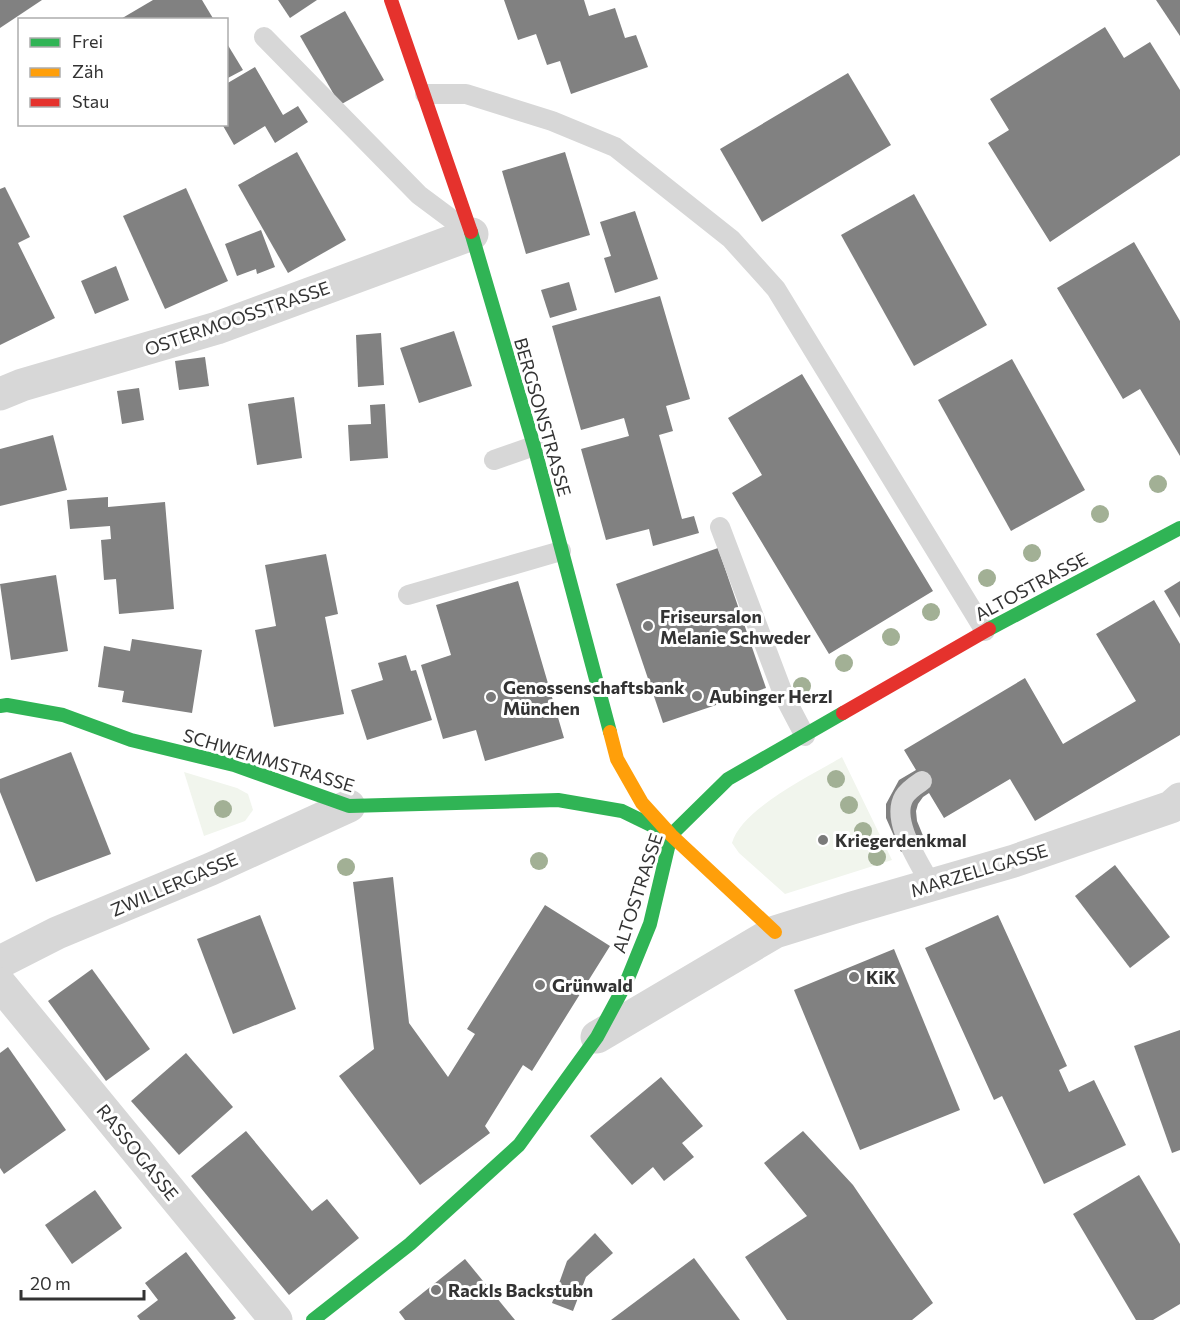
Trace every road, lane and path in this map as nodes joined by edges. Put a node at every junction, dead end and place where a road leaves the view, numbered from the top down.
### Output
1 (391, 0) edge
2 (264, 37) dead end
3 (425, 94) junction
4 (472, 234) junction
5 (0, 394) edge
6 (534, 446) junction
7 (494, 460) dead end
8 (720, 527) dead end
9 (1180, 528) edge
10 (561, 551) junction
11 (408, 595) dead end
12 (986, 631) junction
13 (0, 706) edge
14 (805, 736) junction
15 (922, 781) dead end
16 (348, 806) junction
17 (1177, 812) edge
18 (671, 836) junction
19 (931, 885) junction
20 (775, 932) junction
21 (0, 962) edge
22 (0, 984) edge
23 (597, 1037) junction
24 (276, 1320) edge
25 (313, 1320) edge

1 - 3 street, BERGSONSTRASSE
2 - 4 lane
3 - 4 street, BERGSONSTRASSE
3 - 12 lane
4 - 5 street, OSTERMOOSSTRASSE
4 - 6 street, BERGSONSTRASSE
6 - 7 lane
6 - 10 street, BERGSONSTRASSE
8 - 14 lane
9 - 12 street, ALTOSTRASSE
10 - 11 lane
10 - 18 street, BERGSONSTRASSE
12 - 14 street, ALTOSTRASSE
13 - 16 street, SCHWEMMSTRASSE
14 - 18 street, ALTOSTRASSE
15 - 19 lane
16 - 18 street, SCHWEMMSTRASSE
16 - 21 street, ZWILLERGASSE
17 - 19 street, MARZELLGASSE
18 - 20 street
18 - 23 street, ALTOSTRASSE
19 - 20 street, MARZELLGASSE
20 - 23 street, MARZELLGASSE
22 - 24 street, RASSOGASSE
23 - 25 street, ALTOSTRASSE

